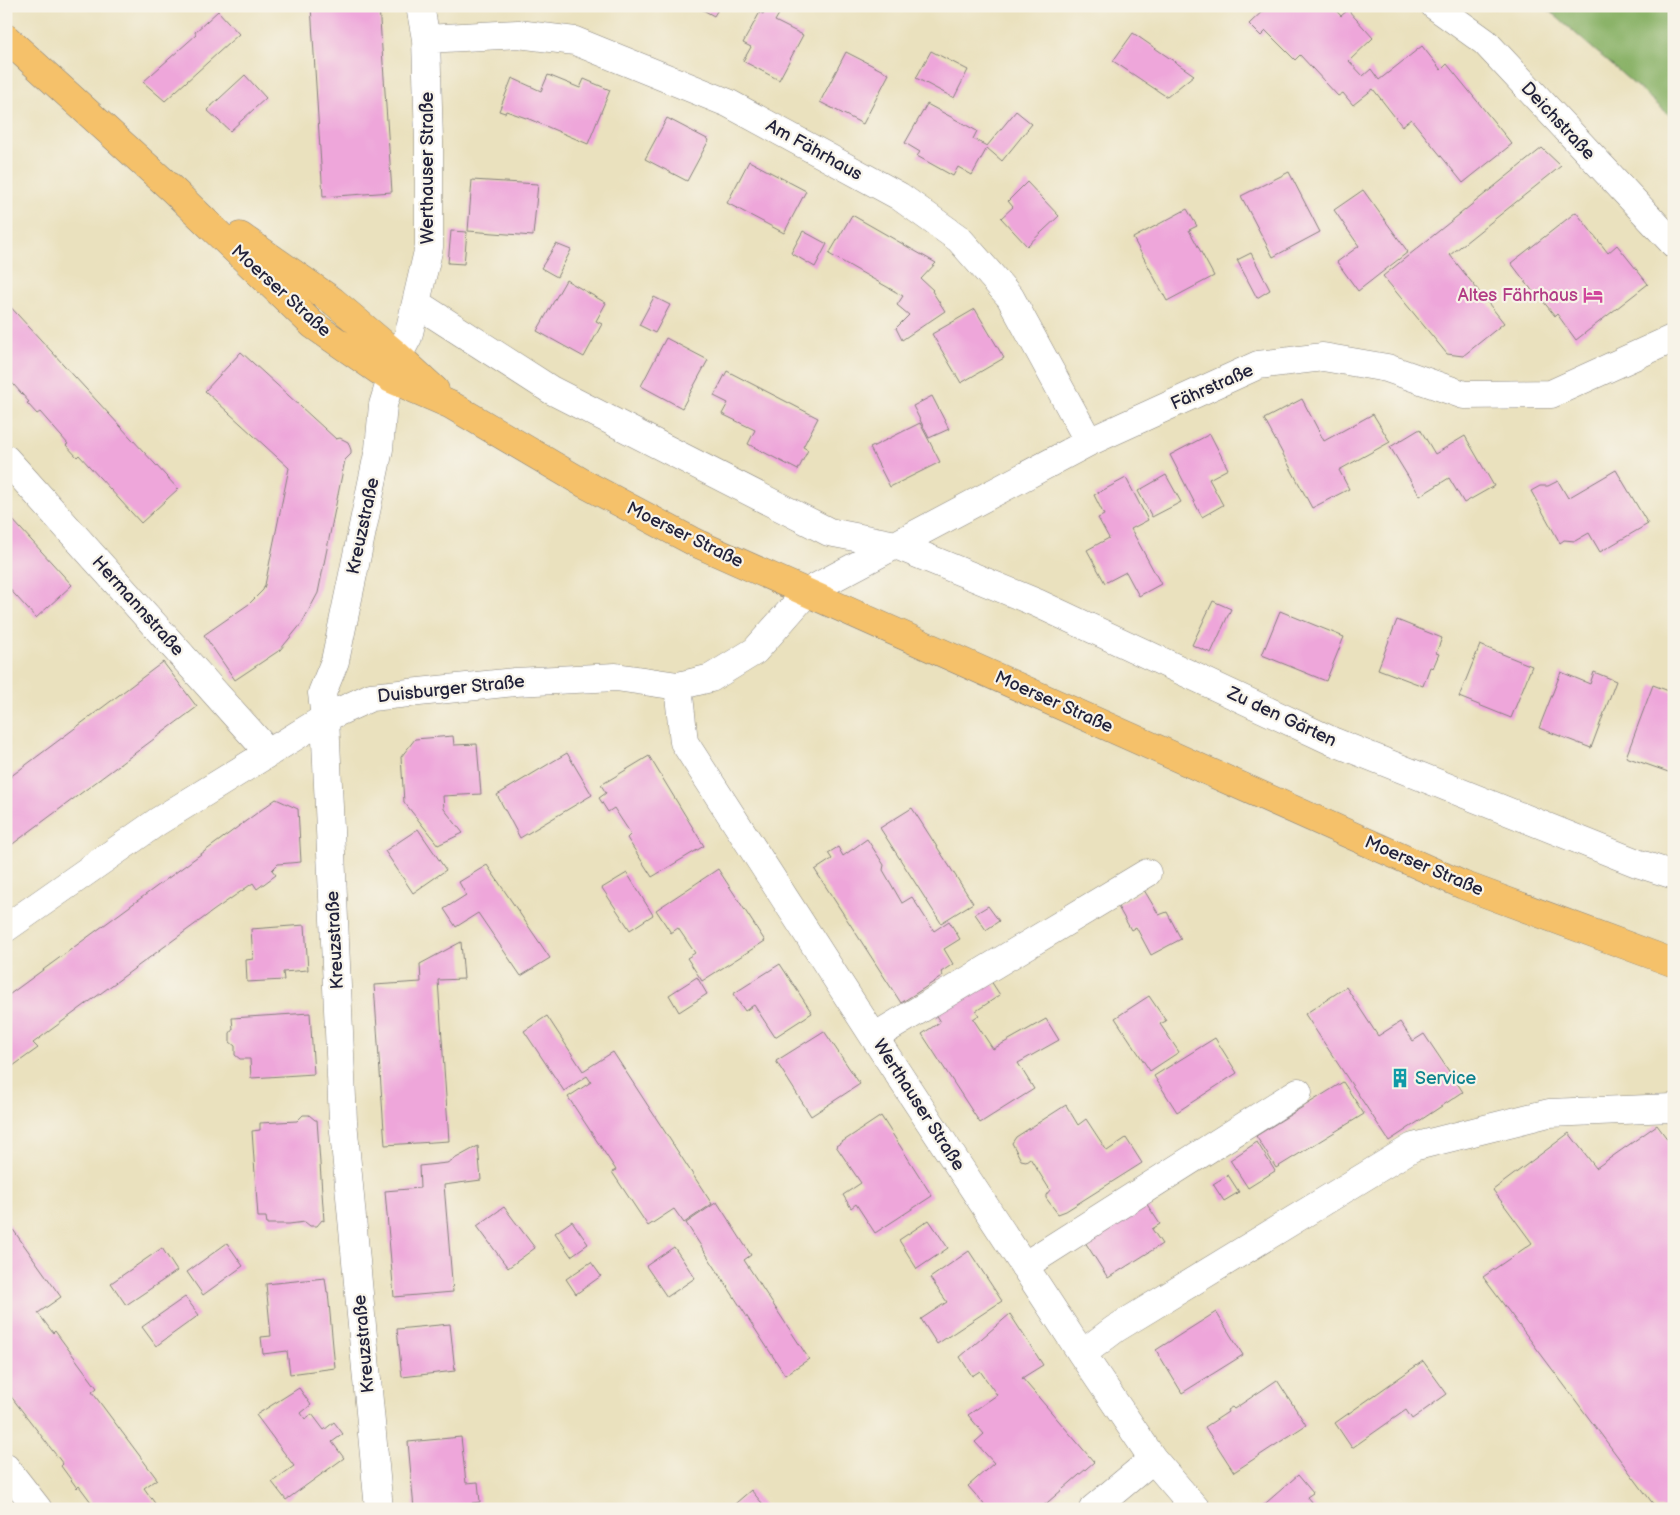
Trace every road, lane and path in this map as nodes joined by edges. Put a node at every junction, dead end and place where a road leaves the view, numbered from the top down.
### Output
1 (420, 6) edge
2 (1435, 6) edge
3 (6, 38) edge
4 (426, 39) junction
5 (1674, 244) edge
6 (416, 303) junction
7 (1674, 338) edge
8 (395, 368) junction
9 (1089, 442) junction
10 (6, 458) edge
11 (896, 545) junction
12 (807, 592) junction
13 (678, 686) junction
14 (325, 718) junction
15 (269, 754) junction
16 (1147, 873) dead end
17 (1674, 875) edge
18 (6, 928) edge
19 (1674, 963) edge
20 (874, 1037) junction
21 (1298, 1092) dead end
22 (1674, 1110) edge
23 (1024, 1266) junction
24 (1082, 1354) junction
25 (1153, 1459) junction
26 (6, 1468) edge
27 (38, 1509) edge
28 (379, 1509) edge
29 (1093, 1509) edge
30 (1196, 1509) edge

1 - 4 street, Werthauser Straße
2 - 5 street, Deichstraße
3 - 8 main road, Moerser Straße
4 - 6 street, Werthauser Straße
4 - 9 street, Am Fährhaus
6 - 8 street, Werthauser Straße
6 - 11 street
7 - 9 street, Fährstraße
8 - 12 main road, Moerser Straße
8 - 14 street, Kreuzstraße
9 - 11 street, Fährstraße
10 - 15 street, Hermannstraße
11 - 12 street, Fährstraße
11 - 17 street, Zu den Gärten
12 - 13 street, Duisburger Straße
12 - 19 main road, Moerser Straße
13 - 14 street, Duisburger Straße
13 - 20 street, Werthauser Straße
14 - 15 street, Duisburger Straße
14 - 28 street, Kreuzstraße
15 - 18 street, Duisburger Straße
16 - 20 street
20 - 23 street, Werthauser Straße
21 - 23 street
22 - 24 street
23 - 24 street, Werthauser Straße
24 - 25 street, Werthauser Straße
25 - 29 street
25 - 30 street, Werthauser Straße
26 - 27 street

